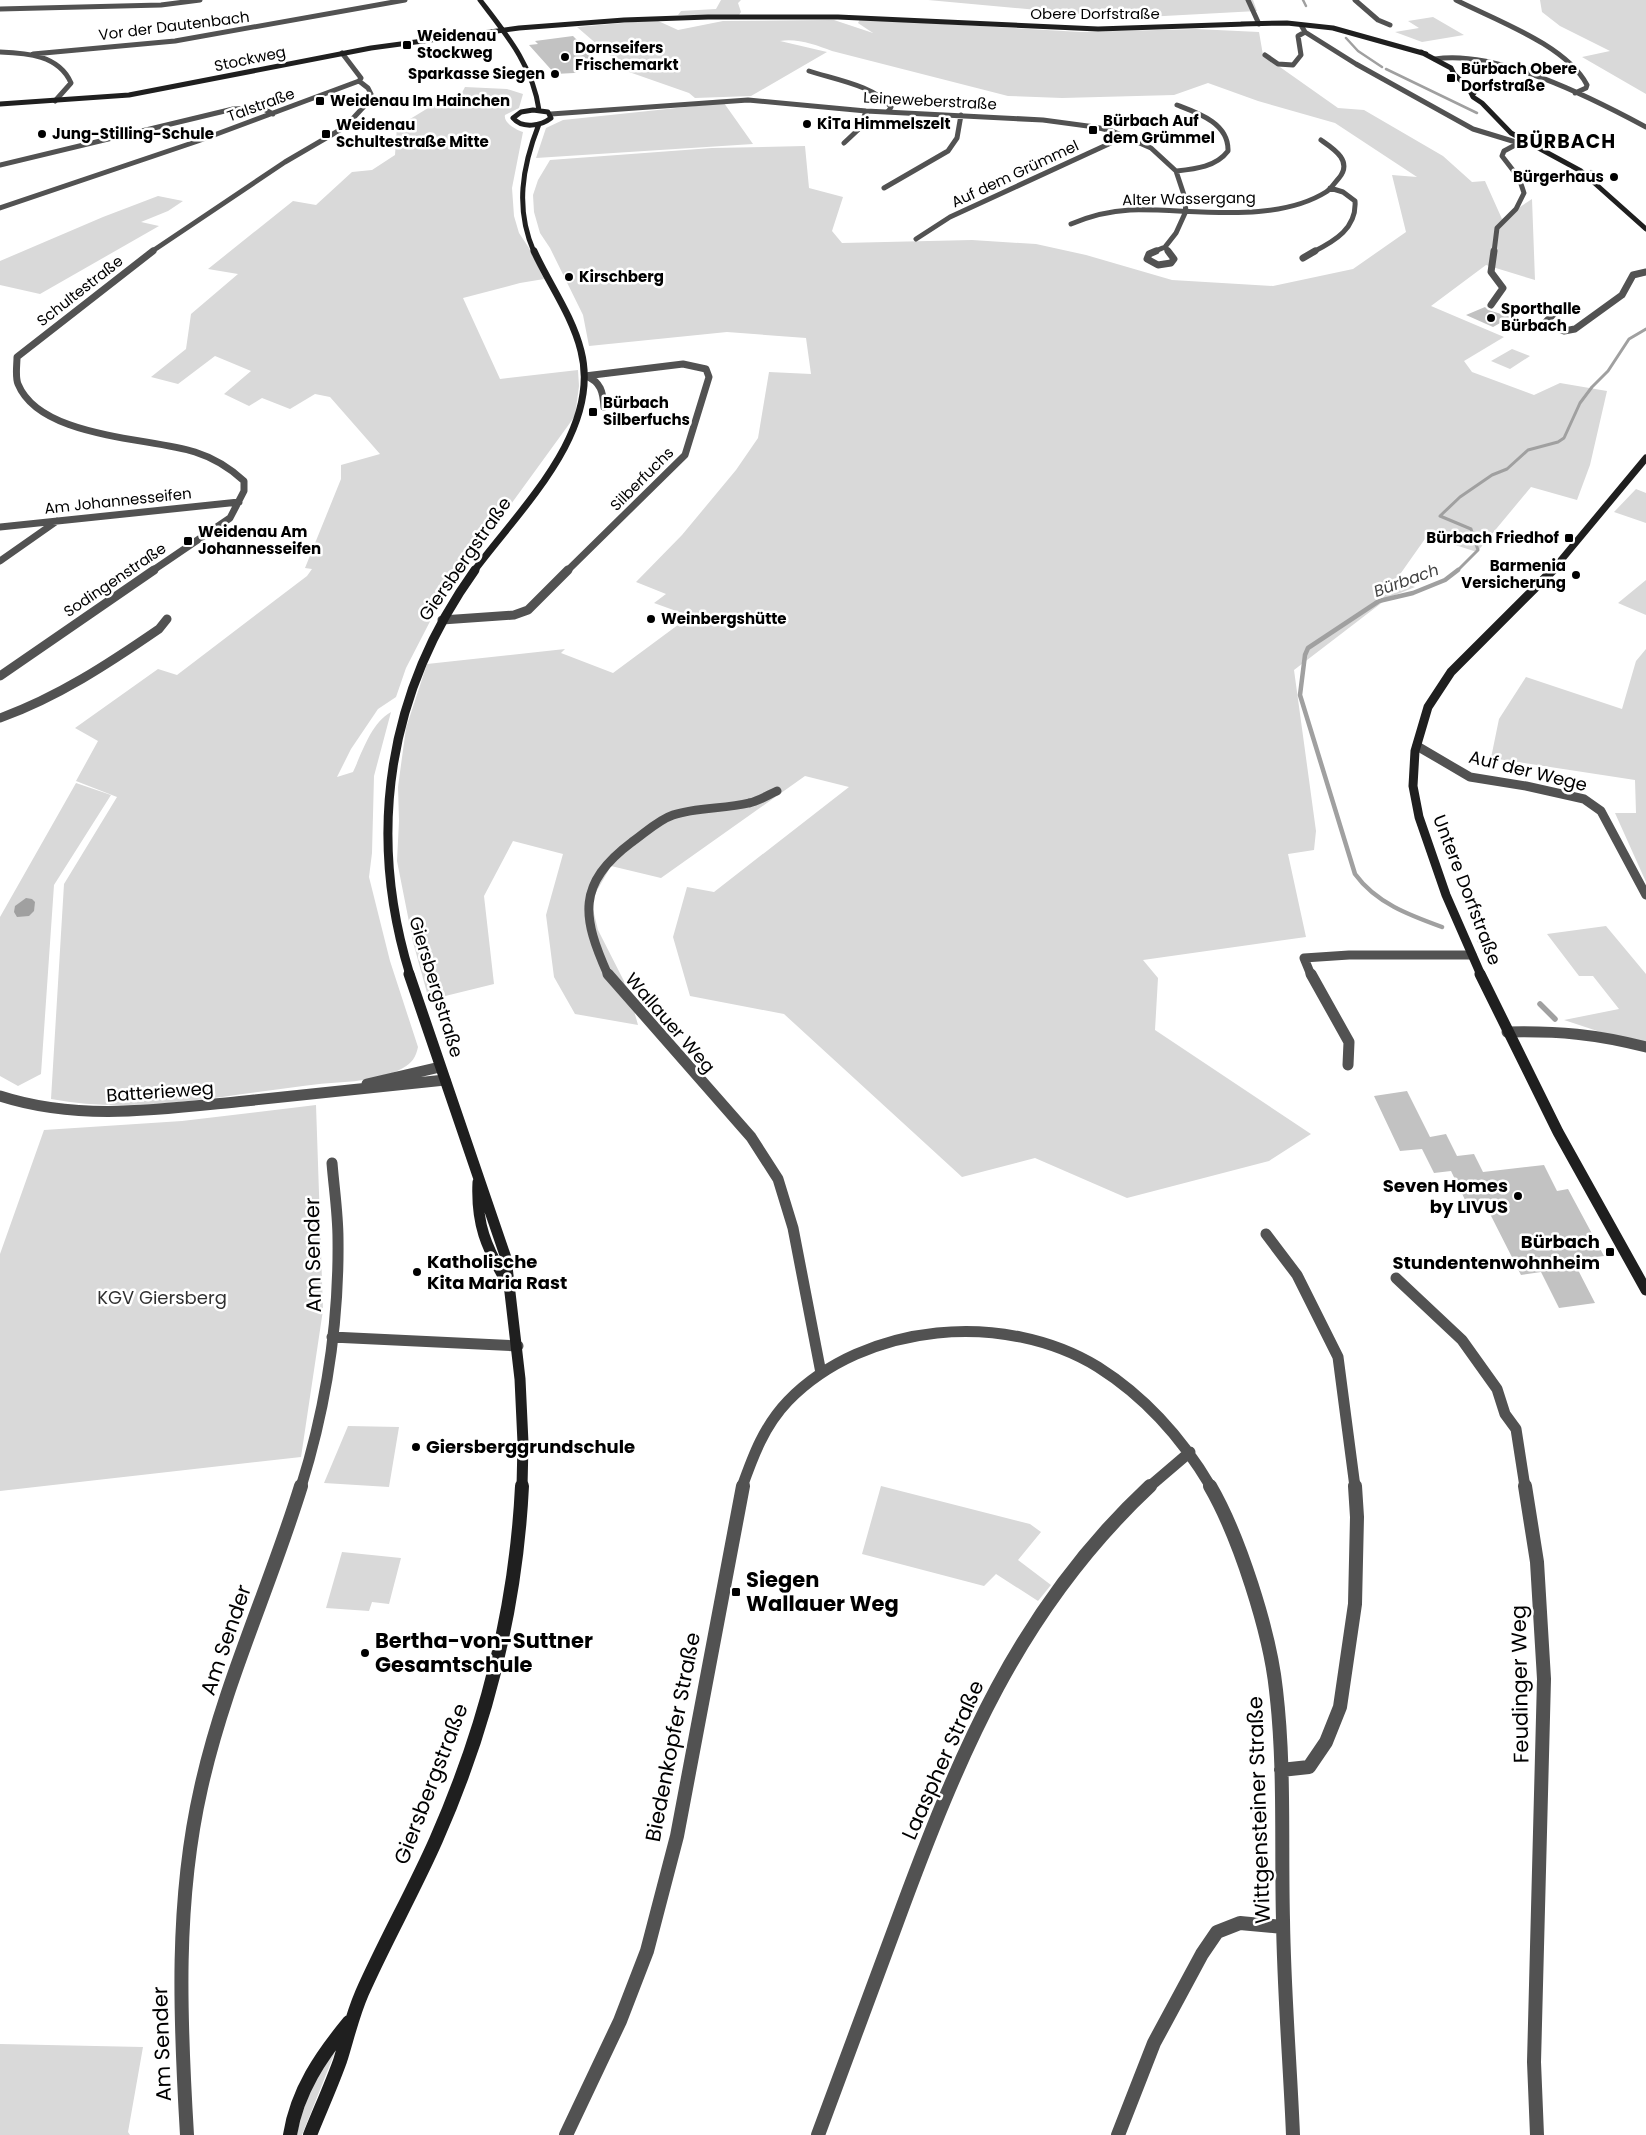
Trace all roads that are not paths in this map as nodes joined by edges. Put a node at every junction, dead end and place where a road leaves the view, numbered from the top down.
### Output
1 (200, 0) edge
2 (405, 0) edge
3 (480, 0) edge
4 (1248, 0) edge
5 (1355, 0) edge
6 (1456, 0) edge
7 (0, 8) edge
8 (1259, 24) junction
9 (1302, 25) junction
10 (1390, 25) dead end
11 (504, 32) junction
12 (1305, 32) junction
13 (0, 52) edge
14 (342, 53) junction
15 (33, 54) junction
16 (1264, 55) dead end
17 (1435, 59) junction
18 (808, 71) dead end
19 (359, 81) junction
20 (534, 91) junction
21 (1574, 93) junction
22 (55, 101) junction
23 (0, 104) edge
24 (529, 105) junction
25 (1177, 105) dead end
26 (538, 110) junction
27 (866, 111) junction
28 (888, 112) junction
29 (272, 114) junction
30 (961, 115) junction
31 (551, 116) junction
32 (539, 124) junction
33 (528, 125) junction
34 (1646, 126) edge
35 (1126, 136) junction
36 (1321, 140) dead end
37 (1521, 141) junction
38 (844, 143) dead end
39 (531, 147) junction
40 (0, 165) edge
41 (1176, 171) junction
42 (884, 188) dead end
43 (1330, 188) junction
44 (0, 208) edge
45 (1186, 211) junction
46 (1071, 224) dead end
47 (1646, 229) edge
48 (916, 239) dead end
49 (1165, 247) dead end
50 (1303, 258) dead end
51 (1646, 272) edge
52 (1492, 305) dead end
53 (1558, 310) dead end
54 (9, 375) dead end
55 (585, 376) junction
56 (604, 407) dead end
57 (27, 410) dead end
58 (1646, 458) edge
59 (239, 502) junction
60 (58, 521) junction
61 (0, 527) edge
62 (0, 561) edge
63 (167, 620) dead end
64 (442, 620) junction
65 (0, 676) edge
66 (0, 718) edge
67 (1417, 746) junction
68 (777, 791) dead end
69 (1646, 895) edge
70 (1472, 955) junction
71 (1507, 1032) junction
72 (1646, 1047) edge
73 (1348, 1065) dead end
74 (440, 1067) junction
75 (445, 1080) junction
76 (324, 1092) junction
77 (0, 1096) edge
78 (332, 1163) dead end
79 (478, 1178) junction
80 (1266, 1234) dead end
81 (1396, 1278) dead end
82 (509, 1286) junction
83 (1646, 1290) edge
84 (332, 1338) junction
85 (518, 1346) junction
86 (834, 1365) joint
87 (822, 1373) junction
88 (1190, 1452) junction
89 (1281, 1770) junction
90 (1283, 1926) junction
91 (352, 2017) junction
92 (187, 2135) edge
93 (290, 2135) edge
94 (310, 2135) edge
95 (566, 2135) edge
96 (818, 2135) edge
97 (1118, 2135) edge
98 (1293, 2135) edge
99 (1537, 2135) edge

1 - 7 street
2 - 15 street, Vor der Dautenbach
3 - 11 street
4 - 8 street
5 - 10 street
6 - 21 street
8 - 9 street, Obere Dorfstraße
8 - 11 street, Obere Dorfstraße
9 - 12 street
9 - 17 street, Obere Dorfstraße
11 - 14 street, Stockweg
11 - 20 street
12 - 16 street
12 - 37 street, Obere Dorfstraße
13 - 15 street
14 - 19 street, Schultestraße
14 - 22 street, Stockweg
15 - 22 street
17 - 21 street
17 - 37 street, Obere Dorfstraße
18 - 28 street
19 - 29 street, Talstraße
19 - 54 street, Schultestraße
20 - 24 street
20 - 26 street
21 - 34 street
22 - 23 street, Stockweg
24 - 26 street
24 - 33 street
25 - 41 street
26 - 31 street
27 - 28 street, Leineweberstraße
27 - 31 street, Leineweberstraße
27 - 38 street
28 - 30 street, Leineweberstraße
29 - 40 street
29 - 44 street, Talstraße
30 - 35 street, Leineweberstraße
30 - 42 street
31 - 32 street
32 - 33 street
32 - 39 street, Giersbergstraße
33 - 39 street, Giersbergstraße
35 - 41 street, Leineweberstraße
35 - 48 street, Auf dem Grümmel
36 - 43 street
37 - 47 street, Obere Dorfstraße
37 - 52 street
39 - 55 street, Giersbergstraße
41 - 45 street, Leineweberstraße
43 - 45 street, Alter Wassergang
43 - 50 street
45 - 46 street, Alter Wassergang
45 - 49 street
51 - 53 street
55 - 56 street
55 - 64 street, Giersbergstraße
55 - 64 street, Silberfuchs
57 - 59 street
58 - 67 street, Untere Dorfstraße
59 - 60 street, Am Johannesseifen
59 - 65 street, Sodingenstraße
60 - 61 street, Am Johannesseifen
60 - 62 street
63 - 66 street
64 - 74 street, Giersbergstraße
67 - 69 street, Auf der Wege
67 - 70 street, Untere Dorfstraße
68 - 87 street, Wallauer Weg
70 - 71 street, Untere Dorfstraße
70 - 73 street
71 - 72 street
71 - 83 street, Untere Dorfstraße
74 - 75 street, Giersbergstraße
74 - 76 street, Batterieweg
75 - 76 street, Batterieweg
75 - 79 street, Giersbergstraße
76 - 77 street, Batterieweg
78 - 84 street, Am Sender
79 - 82 street, Giersbergstraße
79 - 82 street, Giersbergstraße
80 - 89 street
81 - 99 street, Feudinger Weg
82 - 85 street, Giersbergstraße
84 - 85 street
84 - 92 street, Am Sender
85 - 91 street, Giersbergstraße
86 - 87 street, Biedenkopfer Straße
86 - 88 street, Wittgensteiner Straße
87 - 95 street, Biedenkopfer Straße
88 - 89 street, Wittgensteiner Straße
88 - 96 street, Laaspher Straße
89 - 90 street, Wittgensteiner Straße
90 - 97 street
90 - 98 street, Wittgensteiner Straße
91 - 93 street, Giersbergstraße
91 - 94 street, Giersbergstraße

